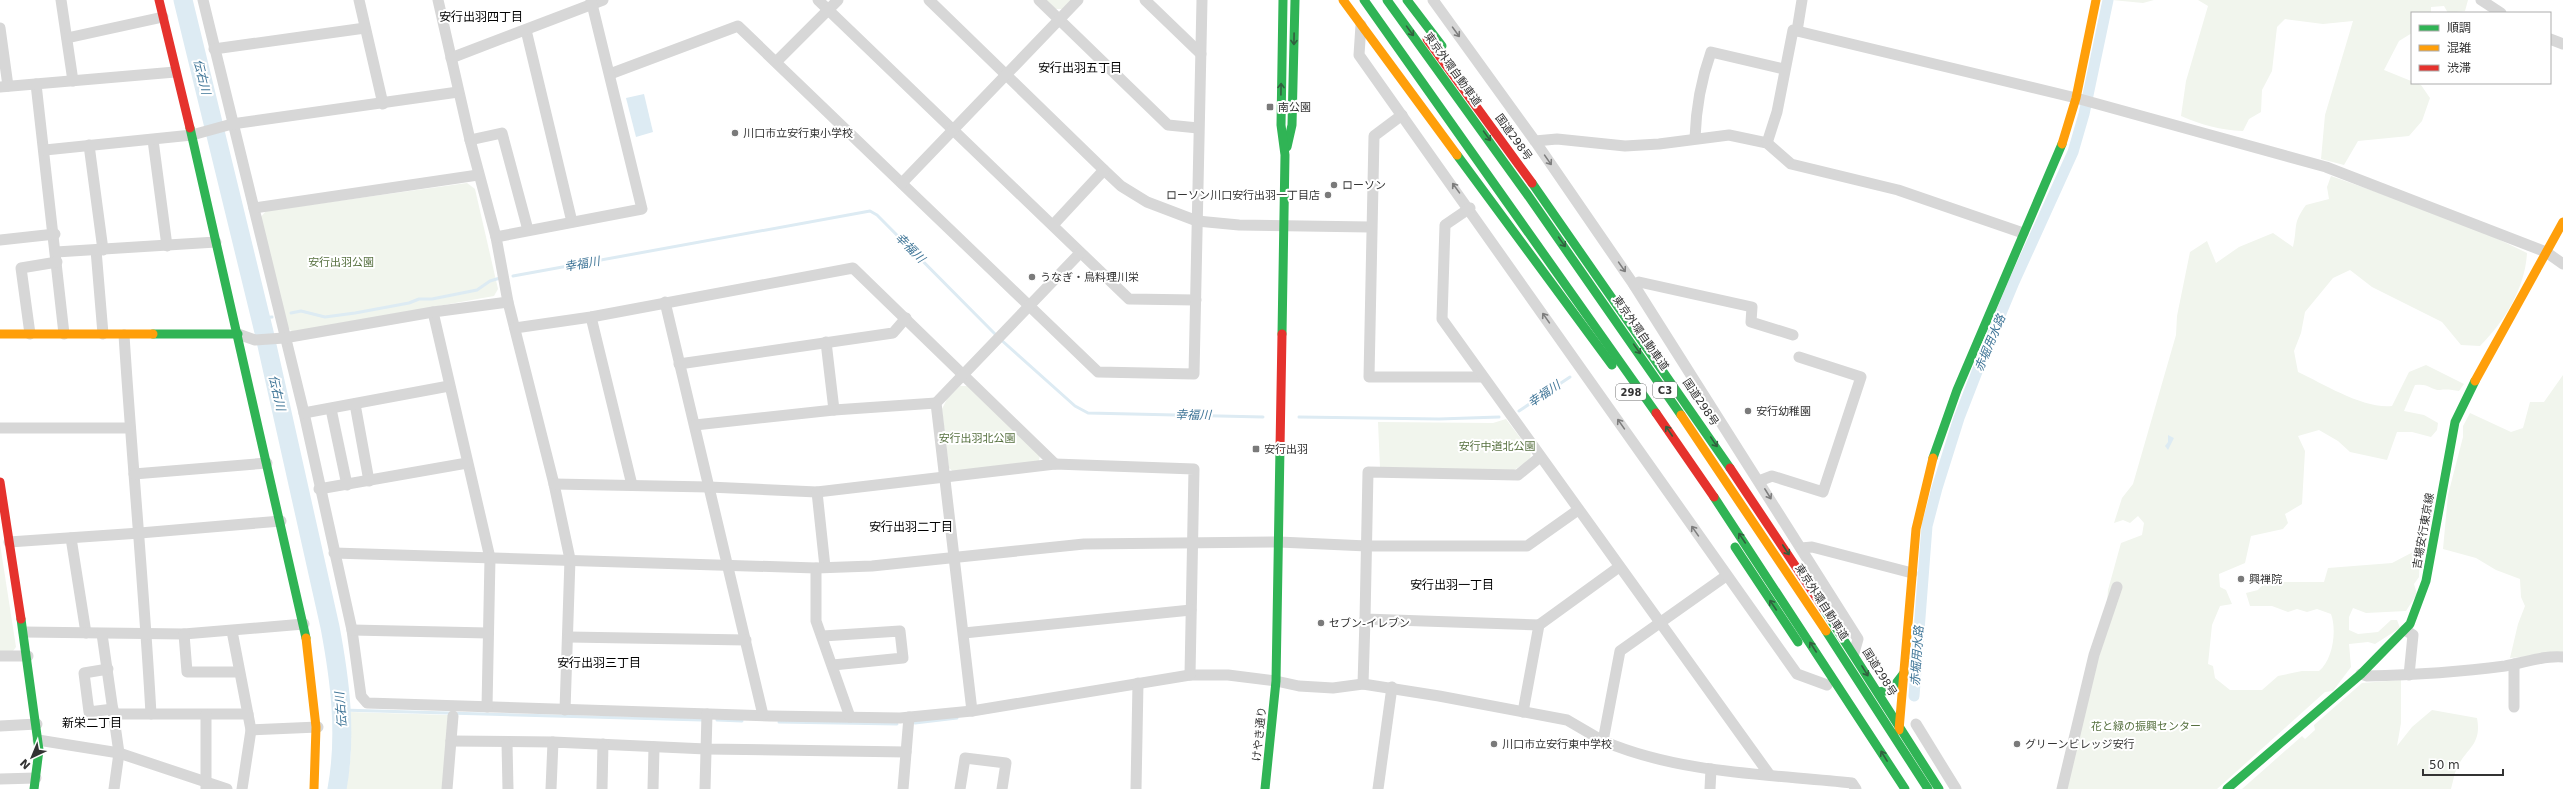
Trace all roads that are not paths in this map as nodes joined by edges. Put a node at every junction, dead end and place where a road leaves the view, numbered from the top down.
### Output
1 (61, 0) edge
2 (159, 0) edge
3 (203, 0) edge
4 (359, 0) edge
5 (438, 0) edge
6 (603, 0) edge
7 (818, 0) edge
8 (838, 0) edge
9 (929, 0) edge
10 (1039, 0) edge
11 (1078, 0) edge
12 (1145, 0) edge
13 (1202, 0) edge
14 (1283, 0) edge
15 (1295, 0) edge
16 (1343, 0) edge
17 (1387, 0) edge
18 (1399, 0) edge
19 (1407, 0) edge
20 (1433, 0) edge
21 (1802, 0) edge
22 (2096, 0) edge
23 (2481, 0) edge
24 (592, 2) edge
25 (1359, 2) edge
26 (829, 10) junction
27 (2499, 12) edge
28 (163, 17) junction
29 (1058, 19) junction
30 (1361, 24) junction
31 (0, 28) edge
32 (365, 28) junction
33 (526, 30) junction
34 (1797, 31) junction
35 (67, 38) junction
36 (2551, 39) edge
37 (2563, 44) edge
38 (214, 48) junction
39 (1201, 54) junction
40 (451, 58) junction
41 (777, 61) junction
42 (1784, 69) junction
43 (175, 72) junction
44 (610, 74) junction
45 (1006, 75) junction
46 (73, 81) junction
47 (36, 84) junction
48 (4, 86) edge
49 (458, 92) junction
50 (2076, 98) junction
51 (383, 104) junction
52 (1402, 115) junction
53 (232, 124) junction
54 (1198, 128) junction
55 (953, 129) junction
56 (193, 134) junction
57 (1695, 138) junction
58 (153, 140) junction
59 (470, 140) junction
60 (1535, 141) junction
61 (1767, 143) junction
62 (89, 145) junction
63 (45, 150) junction
64 (1285, 156) junction
65 (1104, 170) junction
66 (478, 175) junction
67 (902, 183) junction
68 (254, 208) junction
69 (1470, 208) junction
70 (1197, 221) junction
71 (572, 222) junction
72 (2563, 222) edge
73 (1053, 225) junction
74 (1284, 227) junction
75 (1370, 227) junction
76 (528, 230) junction
77 (2023, 233) junction
78 (54, 234) junction
79 (496, 237) junction
80 (0, 240) edge
81 (216, 242) junction
82 (167, 246) junction
83 (99, 250) junction
84 (2546, 252) junction
85 (1080, 254) junction
86 (57, 258) junction
87 (2563, 264) edge
88 (1634, 285) junction
89 (1196, 300) junction
90 (508, 302) junction
91 (665, 302) junction
92 (1030, 306) junction
93 (432, 312) junction
94 (591, 317) junction
95 (906, 318) junction
96 (515, 328) junction
97 (0, 334) edge
98 (30, 334) junction
99 (64, 334) junction
100 (103, 334) junction
101 (238, 334) junction
102 (124, 335) junction
103 (1793, 335) dead end
104 (283, 338) junction
105 (826, 342) junction
106 (1654, 356) junction
107 (1799, 357) dead end
108 (679, 364) junction
109 (964, 374) junction
110 (1618, 374) junction
111 (1482, 377) junction
112 (449, 386) junction
113 (936, 403) junction
114 (354, 404) junction
115 (331, 409) junction
116 (834, 410) junction
117 (304, 413) junction
118 (695, 425) junction
119 (0, 428) edge
120 (130, 428) junction
121 (1540, 456) junction
122 (468, 462) junction
123 (267, 463) junction
124 (1055, 464) junction
125 (134, 474) junction
126 (1687, 476) dead end
127 (946, 478) junction
128 (370, 481) junction
129 (1759, 481) junction
130 (0, 482) edge
131 (554, 484) junction
132 (347, 485) junction
133 (632, 485) junction
134 (709, 487) junction
135 (319, 489) junction
136 (817, 492) junction
137 (1, 498) edge
138 (1578, 510) junction
139 (1717, 520) dead end
140 (281, 521) junction
141 (140, 534) junction
142 (72, 538) junction
143 (10, 542) junction
144 (1192, 542) junction
145 (1279, 542) junction
146 (1367, 546) junction
147 (1801, 548) junction
148 (334, 553) junction
149 (490, 558) junction
150 (954, 558) junction
151 (570, 559) junction
152 (726, 564) junction
153 (1619, 567) junction
154 (820, 568) junction
155 (1912, 573) junction
156 (1726, 576) junction
157 (2117, 586) dead end
158 (1191, 610) junction
159 (1365, 619) junction
160 (1660, 622) junction
161 (304, 624) junction
162 (1538, 625) junction
163 (352, 630) junction
164 (2405, 630) junction
165 (232, 631) junction
166 (24, 632) junction
167 (86, 633) junction
168 (147, 633) junction
169 (488, 633) junction
170 (964, 633) junction
171 (102, 634) junction
172 (184, 634) junction
173 (823, 636) junction
174 (569, 637) junction
175 (746, 640) junction
176 (1854, 653) junction
177 (0, 656) edge
178 (28, 656) junction
179 (2563, 657) edge
180 (2514, 664) junction
181 (832, 665) junction
182 (108, 669) junction
183 (238, 672) junction
184 (1904, 673) junction
185 (2362, 674) junction
186 (2409, 675) junction
187 (1190, 676) junction
188 (1276, 681) junction
189 (1138, 683) junction
190 (1363, 684) junction
191 (1827, 685) junction
192 (1392, 688) junction
193 (1878, 692) junction
194 (487, 707) junction
195 (2514, 707) dead end
196 (565, 710) junction
197 (114, 711) junction
198 (972, 711) junction
199 (1523, 712) junction
200 (151, 714) junction
201 (248, 714) junction
202 (707, 714) junction
203 (206, 715) junction
204 (763, 715) junction
205 (453, 716) dead end
206 (850, 717) junction
207 (909, 717) junction
208 (37, 724) junction
209 (1916, 724) dead end
210 (0, 726) edge
211 (1900, 726) junction
212 (318, 727) junction
213 (250, 730) junction
214 (38, 740) junction
215 (451, 741) junction
216 (1603, 741) junction
217 (553, 742) junction
218 (507, 743) junction
219 (603, 744) junction
220 (654, 747) junction
221 (706, 749) junction
222 (906, 752) junction
223 (119, 753) junction
224 (1711, 769) junction
225 (1768, 774) junction
226 (0, 779) edge
227 (35, 784) edge
228 (206, 786) edge
229 (114, 789) edge
230 (226, 789) edge
231 (242, 789) edge
232 (314, 789) edge
233 (447, 789) edge
234 (508, 789) edge
235 (551, 789) edge
236 (602, 789) edge
237 (653, 789) edge
238 (705, 789) edge
239 (903, 789) edge
240 (960, 789) edge
241 (1002, 789) edge
242 (1136, 789) edge
243 (1265, 789) edge
244 (1378, 789) edge
245 (1710, 789) edge
246 (1856, 789) edge
247 (1895, 789) edge
248 (1905, 789) edge
249 (1928, 789) edge
250 (1939, 789) edge
251 (1956, 789) edge
252 (2062, 789) edge
253 (2227, 789) edge

1 - 35 street
2 - 28 main road
3 - 38 street
4 - 32 street
5 - 40 street
6 - 24 street
7 - 26 street
8 - 26 street
9 - 45 street
10 - 29 street
11 - 29 street
12 - 39 street
13 - 39 street
64 -> 14 main road
15 -> 64 main road
16 - 30 main road
17 -> 249 main road, 東京外環自動車道 / C3, bridge
18 - 106 main road, 国道298号
19 - 106 main road
20 -> 60 street
21 - 34 street
22 - 50 main road
23 - 27 street
24 - 33 street
24 - 44 street
25 - 110 main road, 298
248 -> 25 main road, C3, bridge
26 - 41 street
26 - 55 street
28 - 35 street
28 - 43 main road
29 - 45 street
29 - 54 street
30 - 52 street
30 - 110 main road
31 - 48 street
32 - 38 street
32 - 51 street
33 - 40 street
33 - 71 street
34 - 42 street
34 - 50 street
35 - 46 street
36 - 37 street
38 - 53 street
39 - 54 street
40 - 49 street
41 - 44 street
41 - 67 street
42 - 57 street
42 - 61 street
43 - 46 street
43 - 56 main road
44 - 71 street
45 - 55 street
45 - 65 street
46 - 47 street
47 - 48 street
47 - 63 street
49 - 51 street
49 - 59 street
50 - 77 main road
50 - 84 street
51 - 53 street
69 -> 52 street
52 - 75 street
53 - 56 street
53 - 68 street
54 - 70 street
55 - 67 street
55 - 73 street
56 - 58 street
56 - 81 main road
57 - 60 street
57 - 61 street
58 - 62 street
58 - 82 street
59 - 66 street
59 - 76 street
60 -> 88 street
61 - 77 street
62 - 63 street
62 - 83 street
63 - 78 street
64 - 74 main road, けやき通り
65 - 70 street
65 - 73 street
66 - 68 street
66 - 79 street
67 - 92 street
68 - 104 street
69 - 111 street
156 -> 69 street
70 - 74 street
70 - 89 street
71 - 76 street
72 - 84 main road, 吉場安行東京線
73 - 85 street
74 - 75 street
74 - 145 main road, けやき通り
75 - 111 street
76 - 79 street
77 - 155 main road
78 - 80 street
78 - 86 street
79 - 90 street
81 - 82 street
81 - 101 main road
82 - 83 street
83 - 86 street
83 - 100 street
84 - 87 street
84 - 164 main road, 吉場安行東京線
85 - 89 street
85 - 92 street
86 - 98 street
86 - 99 street
88 - 103 street
88 - 129 street
89 - 92 street
90 - 93 street
90 - 96 street
91 - 94 street
91 - 95 street
91 - 108 street
92 - 109 street
93 - 104 street
93 - 112 street
94 - 96 street
94 - 133 street
95 - 105 street
95 - 109 street
96 - 131 street
97 - 98 main road
98 - 99 main road
99 - 100 main road
100 - 102 main road
101 - 102 main road
101 - 104 street
101 - 123 main road
102 - 120 street
104 - 117 street
105 - 108 street
105 - 116 street
106 -> 176 main road, 国道298号
107 - 129 street
108 - 118 street
109 - 113 street
109 - 124 street
110 - 126 main road, 298
111 - 121 street
112 - 114 street
112 - 122 street
113 - 116 street
113 - 127 street
114 - 115 street
114 - 128 street
115 - 117 street
115 - 132 street
116 - 118 street
117 - 135 street
118 - 134 street
119 - 120 street
120 - 125 street
121 - 138 street
121 - 146 street
122 - 128 street
122 - 149 street
123 - 125 street
123 - 140 main road
124 - 127 street
124 - 144 street
125 - 141 street
127 - 136 street
127 - 150 street
128 - 132 street
129 -> 147 street
130 - 137 main road
131 - 133 street
131 - 151 street
132 - 135 street
133 - 134 street
134 - 136 street
134 - 152 street
135 - 148 street
136 - 154 street
137 - 143 main road
138 - 146 street
138 - 153 street
191 -> 139 main road
140 - 141 street
140 - 161 main road
141 - 142 street
141 - 168 street
142 - 143 street
142 - 167 street
143 - 166 main road
144 - 145 street
144 - 150 street
144 - 158 street
145 - 146 street
145 - 188 main road, けやき通り
146 - 159 street
147 - 155 street
147 - 176 street
148 - 149 street
148 - 163 street
149 - 151 street
149 - 169 street
150 - 154 street
150 - 170 street
151 - 152 street
151 - 174 street
152 - 154 street
152 - 175 street
153 - 160 street
153 - 162 street
154 - 173 street
155 - 184 main road
156 - 160 street
156 - 191 street
157 - 252 street
158 - 170 street
158 - 187 street
159 - 162 street
159 - 190 street
160 - 216 street
160 - 225 street
161 - 165 street
161 - 212 main road
162 - 199 street
163 - 169 street
163 - 194 street
164 - 185 main road, 吉場安行東京線
164 - 186 street
165 - 172 street
165 - 183 street
166 - 167 street
166 - 178 main road
167 - 171 street
168 - 171 street
168 - 172 street
168 - 200 street
169 - 194 street
170 - 198 street
171 - 182 street
172 - 183 street
173 - 181 street
173 - 181 street
174 - 175 street
174 - 196 street
175 - 204 street
176 -> 193 main road, 国道298号
177 - 178 street
178 - 208 main road
179 - 180 street
180 - 186 street
180 - 195 street
181 - 206 street
182 - 197 street
182 - 197 street
183 - 201 street
184 - 193 main road
184 - 211 main road
185 - 186 street
185 - 253 main road, 吉場安行東京線
187 - 188 street
187 - 189 street
188 - 190 street
188 - 243 main road, けやき通り
189 - 198 street
189 - 242 street
190 - 192 street
191 - 247 main road
192 - 199 street
192 - 244 street
193 - 211 main road, 国道298号
194 - 196 street
196 - 202 street
197 - 200 street
197 - 223 street
198 - 207 street
199 - 216 street
200 - 203 street
201 - 203 street
201 - 213 street
202 - 204 street
202 - 221 street
203 - 228 street
204 - 206 street
205 - 215 street
206 - 207 street
207 - 222 street
208 - 210 street
208 - 214 main road
209 - 251 street
211 - 247 main road
211 - 250 main road, 国道298号
212 - 213 street
212 - 232 main road
213 - 231 street
214 - 223 street
214 - 227 main road
215 - 218 street
215 - 233 street
216 - 224 street
217 - 218 street
217 - 219 street
217 - 235 street
218 - 234 street
219 - 220 street
219 - 236 street
220 - 221 street
220 - 237 street
221 - 222 street
221 - 238 street
222 - 239 street
223 - 228 street
223 - 229 street
224 - 225 street
224 - 245 street
225 - 246 street
226 - 227 street
228 - 230 street
240 - 241 street

